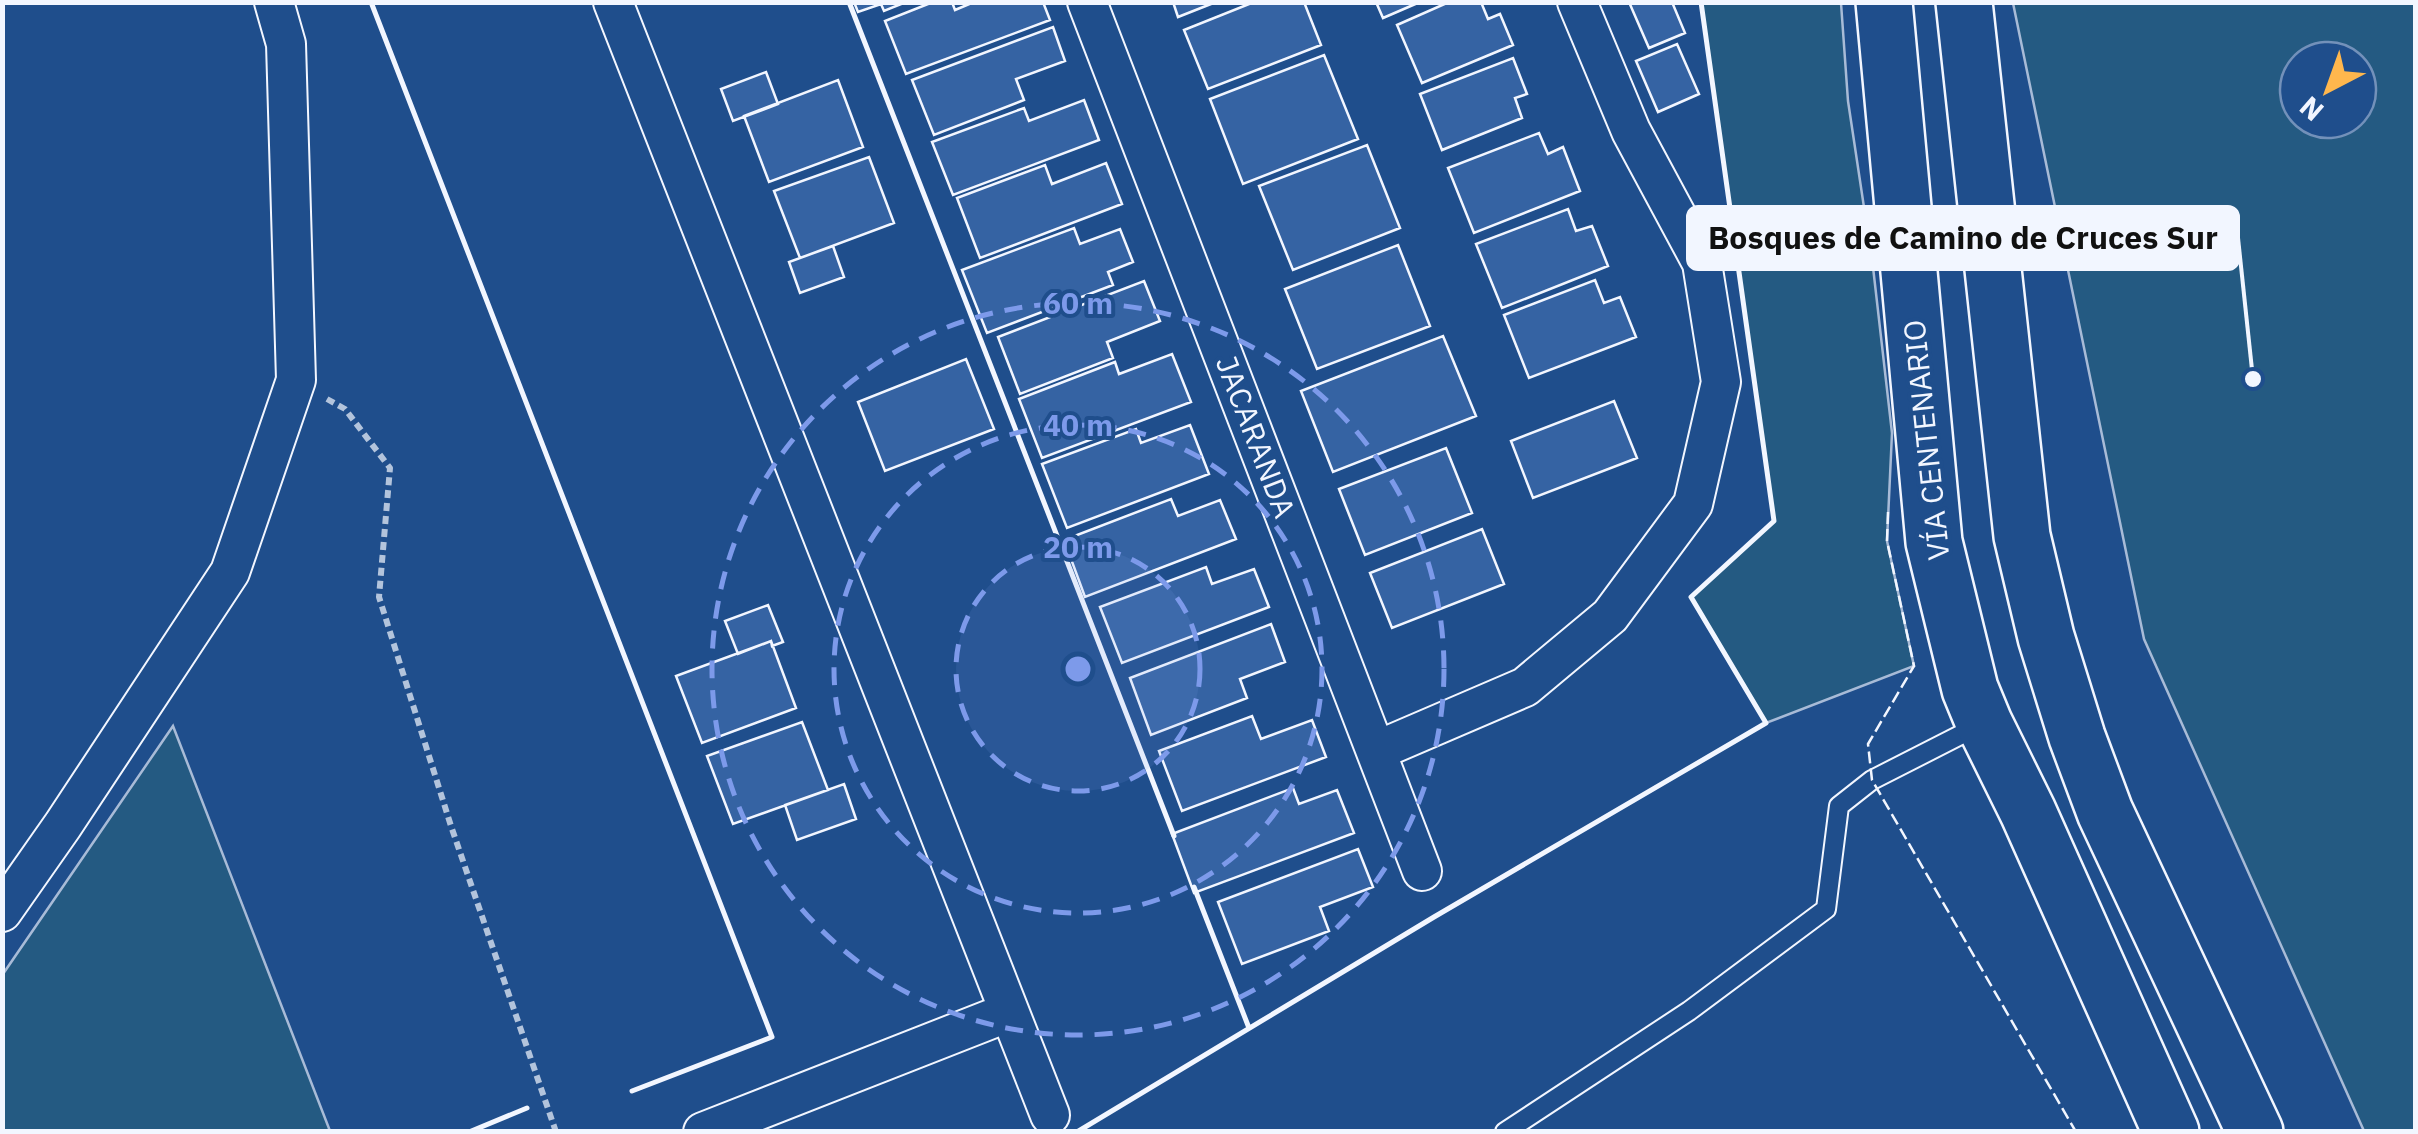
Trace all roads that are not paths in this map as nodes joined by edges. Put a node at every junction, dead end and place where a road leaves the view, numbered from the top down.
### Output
1 (274, 2) edge
2 (613, 2) edge
3 (1086, 2) edge
4 (1577, 2) edge
5 (1884, 2) edge
6 (1964, 2) edge
7 (1984, 724) junction
8 (1376, 750) junction
9 (1422, 871) dead end
10 (2, 912) edge
11 (1009, 1012) junction
12 (1050, 1115) dead end
13 (703, 1132) edge
14 (1506, 1132) edge
15 (2170, 1132) edge
16 (2255, 1132) edge

1 - 10 street
2 - 11 street
3 - 8 street, JACARANDA
4 - 8 street
5 - 7 highway, VÍA CENTENARIO
6 - 16 highway
7 - 14 lane
7 - 15 highway, VÍA CENTENARIO
8 - 9 street, JACARANDA
11 - 12 street
11 - 13 street

